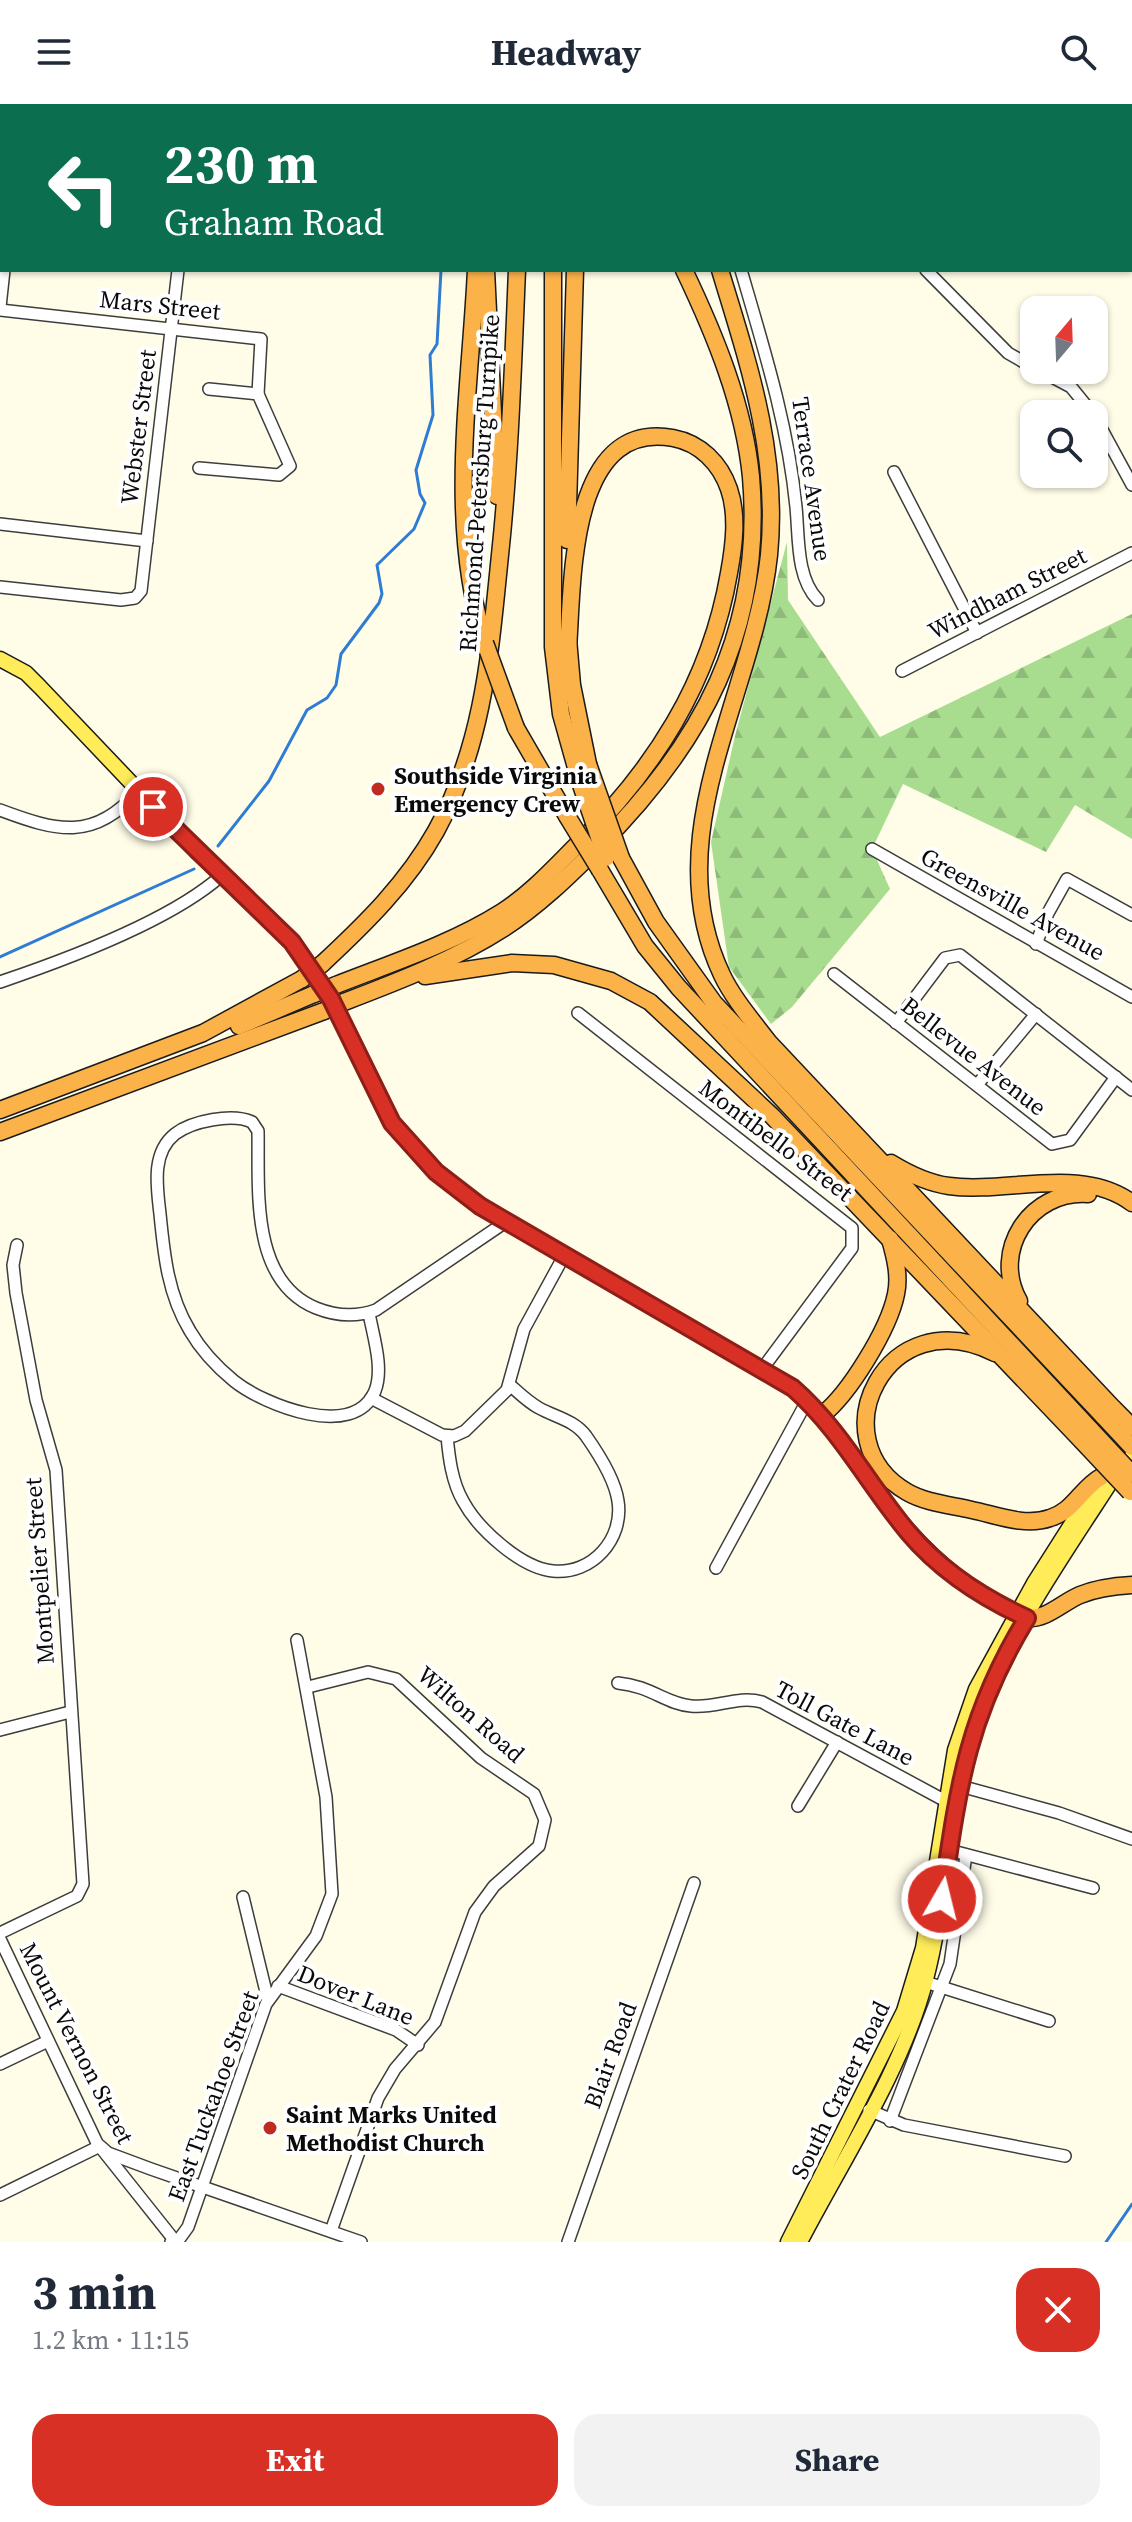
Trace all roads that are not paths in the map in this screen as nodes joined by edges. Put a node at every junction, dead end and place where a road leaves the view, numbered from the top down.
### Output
1 (4, 272) edge
2 (178, 272) edge
3 (476, 272) edge
4 (486, 272) edge
5 (517, 272) edge
6 (553, 272) edge
7 (575, 272) edge
8 (687, 272) edge
9 (721, 272) edge
10 (742, 272) edge
11 (928, 272) edge
12 (0, 308) edge
13 (171, 328) junction
14 (1020, 360) edge
15 (1065, 384) edge
16 (209, 389) dead end
17 (258, 394) junction
18 (1082, 400) edge
19 (1108, 440) edge
20 (199, 468) dead end
21 (894, 472) dead end
22 (1132, 485) edge
23 (0, 524) edge
24 (147, 541) junction
25 (1132, 553) edge
26 (0, 587) edge
27 (818, 600) dead end
28 (495, 612) junction
29 (977, 633) junction
30 (568, 648) junction
31 (0, 659) edge
32 (902, 671) dead end
33 (138, 791) junction
34 (0, 810) edge
35 (872, 849) dead end
36 (609, 862) junction
37 (221, 876) junction
38 (634, 884) junction
39 (1132, 915) edge
40 (1036, 944) junction
41 (834, 974) dead end
42 (403, 979) junction
43 (0, 982) edge
44 (1132, 997) edge
45 (578, 1013) dead end
46 (1036, 1014) junction
47 (896, 1023) junction
48 (767, 1040) junction
49 (165, 1048) junction
50 (744, 1059) junction
51 (1116, 1077) junction
52 (977, 1085) junction
53 (1132, 1090) edge
54 (0, 1110) edge
55 (0, 1132) edge
56 (869, 1148) junction
57 (849, 1196) junction
58 (1132, 1203) edge
59 (1132, 1214) edge
60 (507, 1221) junction
61 (890, 1238) junction
62 (17, 1245) dead end
63 (565, 1254) junction
64 (369, 1313) junction
65 (1028, 1316) junction
66 (1005, 1359) junction
67 (763, 1368) junction
68 (510, 1385) junction
69 (371, 1398) junction
70 (807, 1401) junction
71 (1108, 1412) junction
72 (822, 1415) junction
73 (1132, 1427) edge
74 (1086, 1435) junction
75 (447, 1436) junction
76 (1132, 1448) edge
77 (1132, 1474) edge
78 (1101, 1477) junction
79 (1131, 1494) edge
80 (716, 1568) dead end
81 (1132, 1585) edge
82 (1022, 1616) junction
83 (297, 1640) dead end
84 (618, 1683) dead end
85 (308, 1687) junction
86 (70, 1712) junction
87 (0, 1730) edge
88 (837, 1742) junction
89 (954, 1785) junction
90 (951, 1804) junction
91 (798, 1806) dead end
92 (1132, 1839) edge
93 (949, 1850) junction
94 (966, 1855) junction
95 (694, 1883) dead end
96 (1093, 1888) dead end
97 (243, 1897) dead end
98 (0, 1936) edge
99 (920, 1980) junction
100 (278, 1986) junction
101 (943, 1986) junction
102 (268, 2000) junction
103 (1049, 2021) dead end
104 (48, 2041) junction
105 (418, 2045) junction
106 (0, 2064) edge
107 (869, 2110) junction
108 (890, 2121) junction
109 (100, 2146) junction
110 (1065, 2156) dead end
111 (202, 2186) junction
112 (0, 2195) edge
113 (331, 2231) junction
114 (173, 2241) edge
115 (355, 2241) edge
116 (568, 2242) edge
117 (788, 2242) edge
118 (800, 2242) edge

1 - 12 street
2 - 13 street, Webster Street
3 - 36 highway, bridge
4 - 28 highway
5 - 28 highway, Richmond-Petersburg Turnpike
6 - 36 highway, bridge
7 - 30 highway
8 - 42 highway
9 - 48 highway
10 - 27 street, Terrace Avenue
11 - 14 street
12 - 13 street, Mars Street
13 - 17 street, Mars Street
13 - 24 street, Webster Street
15 - 18 street
16 - 17 street
17 - 20 street
19 - 22 street
21 - 29 street
23 - 24 street
24 - 26 street, Webster Street
25 - 29 street, Windham Street
28 - 49 highway, Richmond-Petersburg Turnpike, bridge
29 - 32 street, Windham Street
30 - 36 highway, bridge
30 - 49 highway, bridge
31 - 33 main road
33 - 34 street
33 - 37 main road
35 - 40 street, Greensville Avenue
36 - 38 highway
36 - 50 highway
37 - 43 street
37 - 60 main road
38 - 48 highway
38 - 71 highway
39 - 40 street
40 - 44 street, Greensville Avenue
41 - 47 street, Bellevue Avenue
42 - 55 highway, bridge
42 - 57 highway
45 - 67 street, Montibello Street
46 - 47 street
46 - 51 street
46 - 52 street
47 - 52 street, Bellevue Avenue
48 - 56 highway
49 - 54 highway, Richmond-Petersburg Turnpike
50 - 57 highway
50 - 74 highway
51 - 52 street, Bellevue Avenue
51 - 53 street
56 - 58 highway
56 - 65 highway
57 - 61 highway
59 - 65 highway
60 - 63 main road
60 - 64 street
61 - 66 highway
61 - 72 highway
62 - 86 street, Montpelier Street
63 - 67 main road
63 - 68 street
64 - 69 street
64 - 69 street
65 - 71 highway
66 - 74 highway
66 - 78 highway
67 - 70 main road
68 - 75 street
68 - 75 street
69 - 75 street
70 - 72 main road
70 - 80 street
71 - 73 highway, bridge
71 - 76 highway, bridge
72 - 82 main road
73 - 78 main road, South Crater Road
74 - 77 highway, bridge
74 - 79 highway, bridge
76 - 82 main road, South Crater Road
78 - 82 main road, South Crater Road
81 - 82 highway
82 - 89 main road, South Crater Road
83 - 85 street, East Tuckahoe Street
84 - 88 street, Toll Gate Lane
85 - 100 street, East Tuckahoe Street
85 - 105 street, Wilton Road
86 - 87 street
86 - 98 street, Montpelier Street
88 - 90 street, Toll Gate Lane
88 - 91 street
89 - 90 main road, South Crater Road
89 - 92 street
90 - 93 main road, South Crater Road
90 - 99 main road, South Crater Road
93 - 94 street
93 - 99 main road, South Crater Road
94 - 96 street
94 - 101 street
95 - 116 street, Blair Road
97 - 102 street
98 - 104 street, Mount Vernon Street
99 - 101 street
99 - 107 main road, South Crater Road
99 - 117 main road, South Crater Road
100 - 102 street, East Tuckahoe Street
100 - 105 street, Dover Lane
101 - 103 street
101 - 108 street
102 - 111 street, East Tuckahoe Street
104 - 106 street
104 - 109 street, Mount Vernon Street
105 - 113 street, Wilton Road
107 - 108 street
107 - 118 main road, South Crater Road
108 - 110 street
109 - 111 street
109 - 112 street
109 - 114 street, Mount Vernon Street
111 - 113 street
111 - 114 street, East Tuckahoe Street
113 - 115 street

